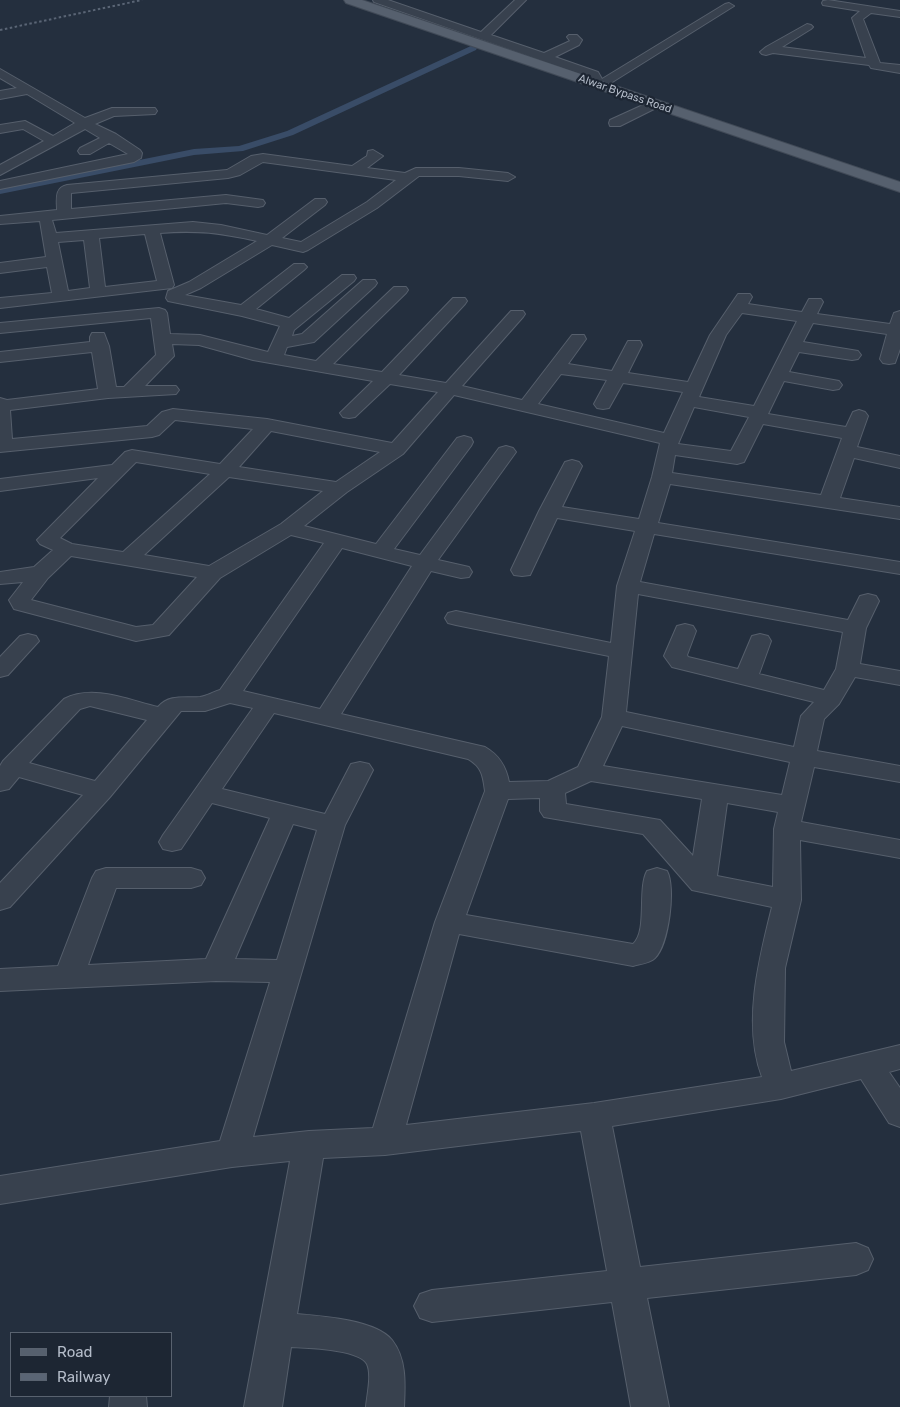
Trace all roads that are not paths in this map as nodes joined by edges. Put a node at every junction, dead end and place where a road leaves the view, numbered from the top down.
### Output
1 (350, 0) edge
2 (364, 0) edge
3 (521, 0) edge
4 (862, 0) edge
5 (382, 2) edge
6 (418, 2) dead end
7 (827, 3) dead end
8 (729, 6) dead end
9 (852, 7) junction
10 (870, 9) junction
11 (899, 15) edge
12 (857, 18) junction
13 (807, 27) dead end
14 (483, 36) junction
15 (573, 37) dead end
16 (792, 37) junction
17 (810, 40) dead end
18 (545, 57) junction
19 (873, 62) junction
20 (900, 69) edge
21 (0, 73) edge
22 (602, 81) junction
23 (28, 90) junction
24 (0, 96) edge
25 (119, 96) dead end
26 (51, 103) junction
27 (654, 104) junction
28 (148, 106) dead end
29 (34, 107) dead end
30 (112, 112) junction
31 (614, 122) dead end
32 (85, 123) junction
33 (30, 128) junction
34 (0, 129) edge
35 (111, 137) junction
36 (8, 140) dead end
37 (84, 150) dead end
38 (60, 153) junction
39 (373, 154) dead end
40 (102, 164) junction
41 (0, 170) edge
42 (355, 170) junction
43 (508, 177) dead end
44 (36, 178) junction
45 (408, 178) junction
46 (900, 181) edge
47 (0, 185) edge
48 (900, 187) edge
49 (320, 202) dead end
50 (64, 214) junction
51 (44, 216) junction
52 (0, 220) edge
53 (152, 228) junction
54 (221, 230) junction
55 (91, 234) junction
56 (49, 238) junction
57 (268, 241) junction
58 (54, 261) junction
59 (299, 267) dead end
60 (0, 268) edge
61 (348, 278) dead end
62 (369, 283) dead end
63 (400, 290) dead end
64 (98, 292) junction
65 (171, 292) junction
66 (61, 296) junction
67 (0, 301) edge
68 (459, 301) dead end
69 (811, 310) junction
70 (244, 311) junction
71 (159, 313) junction
72 (518, 314) dead end
73 (292, 324) junction
74 (899, 326) edge
75 (2, 328) edge
76 (308, 338) junction
77 (163, 339) junction
78 (578, 339) dead end
79 (634, 345) dead end
80 (343, 346) junction
81 (793, 346) junction
82 (277, 350) junction
83 (852, 355) dead end
84 (0, 357) edge
85 (889, 359) dead end
86 (320, 366) junction
87 (557, 368) junction
88 (779, 375) junction
89 (618, 376) junction
90 (386, 378) junction
91 (833, 385) dead end
92 (450, 389) junction
93 (170, 390) dead end
94 (130, 391) junction
95 (108, 393) junction
96 (691, 395) junction
97 (0, 404) edge
98 (603, 404) dead end
99 (528, 406) junction
100 (349, 413) dead end
101 (759, 416) junction
102 (267, 425) junction
103 (152, 431) junction
104 (853, 434) junction
105 (464, 442) dead end
106 (668, 444) junction
107 (2, 445) edge
108 (396, 450) junction
109 (506, 452) dead end
110 (132, 456) junction
111 (737, 458) junction
112 (900, 462) edge
113 (572, 466) dead end
114 (117, 470) junction
115 (225, 470) junction
116 (662, 477) junction
117 (0, 485) edge
118 (728, 486) junction
119 (340, 488) junction
120 (829, 501) junction
121 (549, 511) junction
122 (900, 513) edge
123 (646, 527) junction
124 (288, 528) junction
125 (336, 540) junction
126 (67, 549) junction
127 (381, 552) junction
128 (128, 560) junction
129 (426, 563) junction
130 (900, 568) edge
131 (522, 570) dead end
132 (461, 572) dead end
133 (40, 573) junction
134 (212, 573) junction
135 (0, 578) edge
136 (628, 586) junction
137 (868, 601) dead end
138 (456, 618) dead end
139 (855, 628) junction
140 (685, 631) dead end
141 (28, 641) dead end
142 (760, 641) dead end
143 (622, 652) junction
144 (848, 669) junction
145 (0, 670) edge
146 (746, 678) junction
147 (900, 678) edge
148 (228, 695) junction
149 (831, 699) junction
150 (268, 704) junction
151 (163, 716) junction
152 (614, 717) junction
153 (326, 718) junction
154 (802, 758) junction
155 (10, 763) edge
156 (360, 770) dead end
157 (588, 772) junction
158 (900, 774) edge
159 (552, 788) junction
160 (101, 791) junction
161 (498, 791) junction
162 (206, 793) junction
163 (716, 793) junction
164 (285, 813) junction
165 (789, 817) junction
166 (332, 825) junction
167 (172, 842) dead end
168 (900, 849) edge
169 (191, 878) dead end
170 (657, 878) dead end
171 (702, 883) junction
172 (0, 900) edge
173 (787, 900) junction
174 (449, 922) junction
175 (216, 970) junction
176 (289, 971) junction
177 (69, 976) junction
178 (0, 980) edge
179 (900, 1057) edge
180 (868, 1065) junction
181 (781, 1086) junction
182 (900, 1114) edge
183 (594, 1116) junction
184 (385, 1141) junction
185 (309, 1145) junction
186 (232, 1153) junction
187 (0, 1190) edge
188 (856, 1259) dead end
189 (626, 1286) junction
190 (432, 1306) dead end
191 (277, 1329) junction
192 (263, 1407) edge
193 (385, 1407) edge
194 (650, 1407) edge

1 - 27 main road, Alwar Bypass Road
2 - 22 main road, Alwar Bypass Road
3 - 14 street
4 - 9 street
5 - 6 street
5 - 14 street
7 - 9 street
8 - 22 street
9 - 10 street
10 - 11 street
10 - 12 street
11 - 12 street
12 - 19 street
13 - 16 street
14 - 18 street
15 - 18 street
16 - 17 street
16 - 19 street
18 - 22 street
19 - 20 street
21 - 23 street
22 - 46 main road, Alwar Bypass Road
23 - 24 street
23 - 26 street
25 - 30 street
26 - 29 street
26 - 32 street
27 - 31 street
27 - 48 main road, Alwar Bypass Road
28 - 30 street
30 - 32 street
32 - 35 street
32 - 38 street
33 - 34 street
33 - 36 street
33 - 38 street
35 - 37 street
35 - 40 street
38 - 40 street
38 - 41 street
38 - 44 street
39 - 42 street
40 - 44 street
42 - 45 street
42 - 50 street
43 - 45 street
44 - 47 street
45 - 57 street
49 - 57 street
50 - 51 street
50 - 54 street
51 - 52 street
51 - 56 street
53 - 54 street
53 - 55 street
53 - 65 street
54 - 57 street
55 - 56 street
55 - 64 street
56 - 58 street
57 - 65 street
58 - 60 street
58 - 66 street
59 - 70 street
61 - 73 street
62 - 76 street
63 - 80 street
64 - 65 street
64 - 66 street
65 - 70 street
65 - 71 street
66 - 67 street
67 - 75 street
68 - 90 street
69 - 74 street
69 - 81 street
69 - 96 street
70 - 73 street
71 - 75 street
71 - 77 street
72 - 92 street
73 - 82 street
74 - 85 street
76 - 80 street
76 - 82 street
77 - 82 street
77 - 94 street
78 - 87 street
79 - 89 street
80 - 86 street
81 - 83 street
81 - 88 street
82 - 86 street
84 - 95 street
86 - 90 street
87 - 89 street
87 - 99 street
88 - 91 street
88 - 101 street
89 - 96 street
89 - 98 street
90 - 92 street
90 - 100 street
92 - 99 street
92 - 108 street
93 - 94 street
94 - 95 street
95 - 97 street
96 - 101 street
96 - 106 street
97 - 107 street
99 - 106 street
101 - 104 street
101 - 111 street
102 - 103 street
102 - 108 street
102 - 115 street
103 - 107 street
103 - 110 street
104 - 112 street
104 - 120 street
105 - 127 street
106 - 111 street
106 - 116 street
108 - 119 street
109 - 129 street
110 - 114 street
110 - 115 street
111 - 118 street
113 - 121 street
114 - 117 street
114 - 126 street
115 - 119 street
115 - 128 street
116 - 118 street
116 - 123 street
118 - 120 street
119 - 124 street
120 - 122 street
121 - 123 street
121 - 131 street
123 - 130 street
123 - 136 street
124 - 125 street
124 - 134 street
125 - 127 street
125 - 148 street
126 - 128 street
126 - 133 street
127 - 129 street
128 - 134 street
129 - 132 street
129 - 153 street
133 - 134 street
133 - 135 street
136 - 139 street
136 - 143 street
137 - 139 street
138 - 143 street
139 - 144 street
140 - 146 street
141 - 145 street
142 - 146 street
143 - 152 street
144 - 147 street
144 - 149 street
146 - 149 street
148 - 150 street
148 - 151 street
149 - 154 street
150 - 153 street
150 - 162 street
151 - 155 street
151 - 160 street
152 - 154 street
152 - 157 street
153 - 161 street
154 - 158 street
154 - 165 street
155 - 160 street
156 - 166 street
157 - 159 street
157 - 163 street
159 - 161 street
159 - 171 street
160 - 172 street
161 - 174 street
162 - 164 street
162 - 167 street
163 - 165 street
163 - 171 street
164 - 166 street
164 - 175 street
165 - 168 street
165 - 173 street
166 - 176 street
169 - 177 street
170 - 174 street
171 - 173 street
173 - 181 street
174 - 184 street
175 - 176 street
175 - 177 street
176 - 186 street
177 - 178 street
179 - 180 street
180 - 181 street
180 - 182 street
181 - 183 street
183 - 184 street
183 - 189 street
184 - 185 street
185 - 186 street
185 - 191 street
186 - 187 street
188 - 189 street
189 - 190 street
189 - 194 street
191 - 192 street
191 - 193 street

